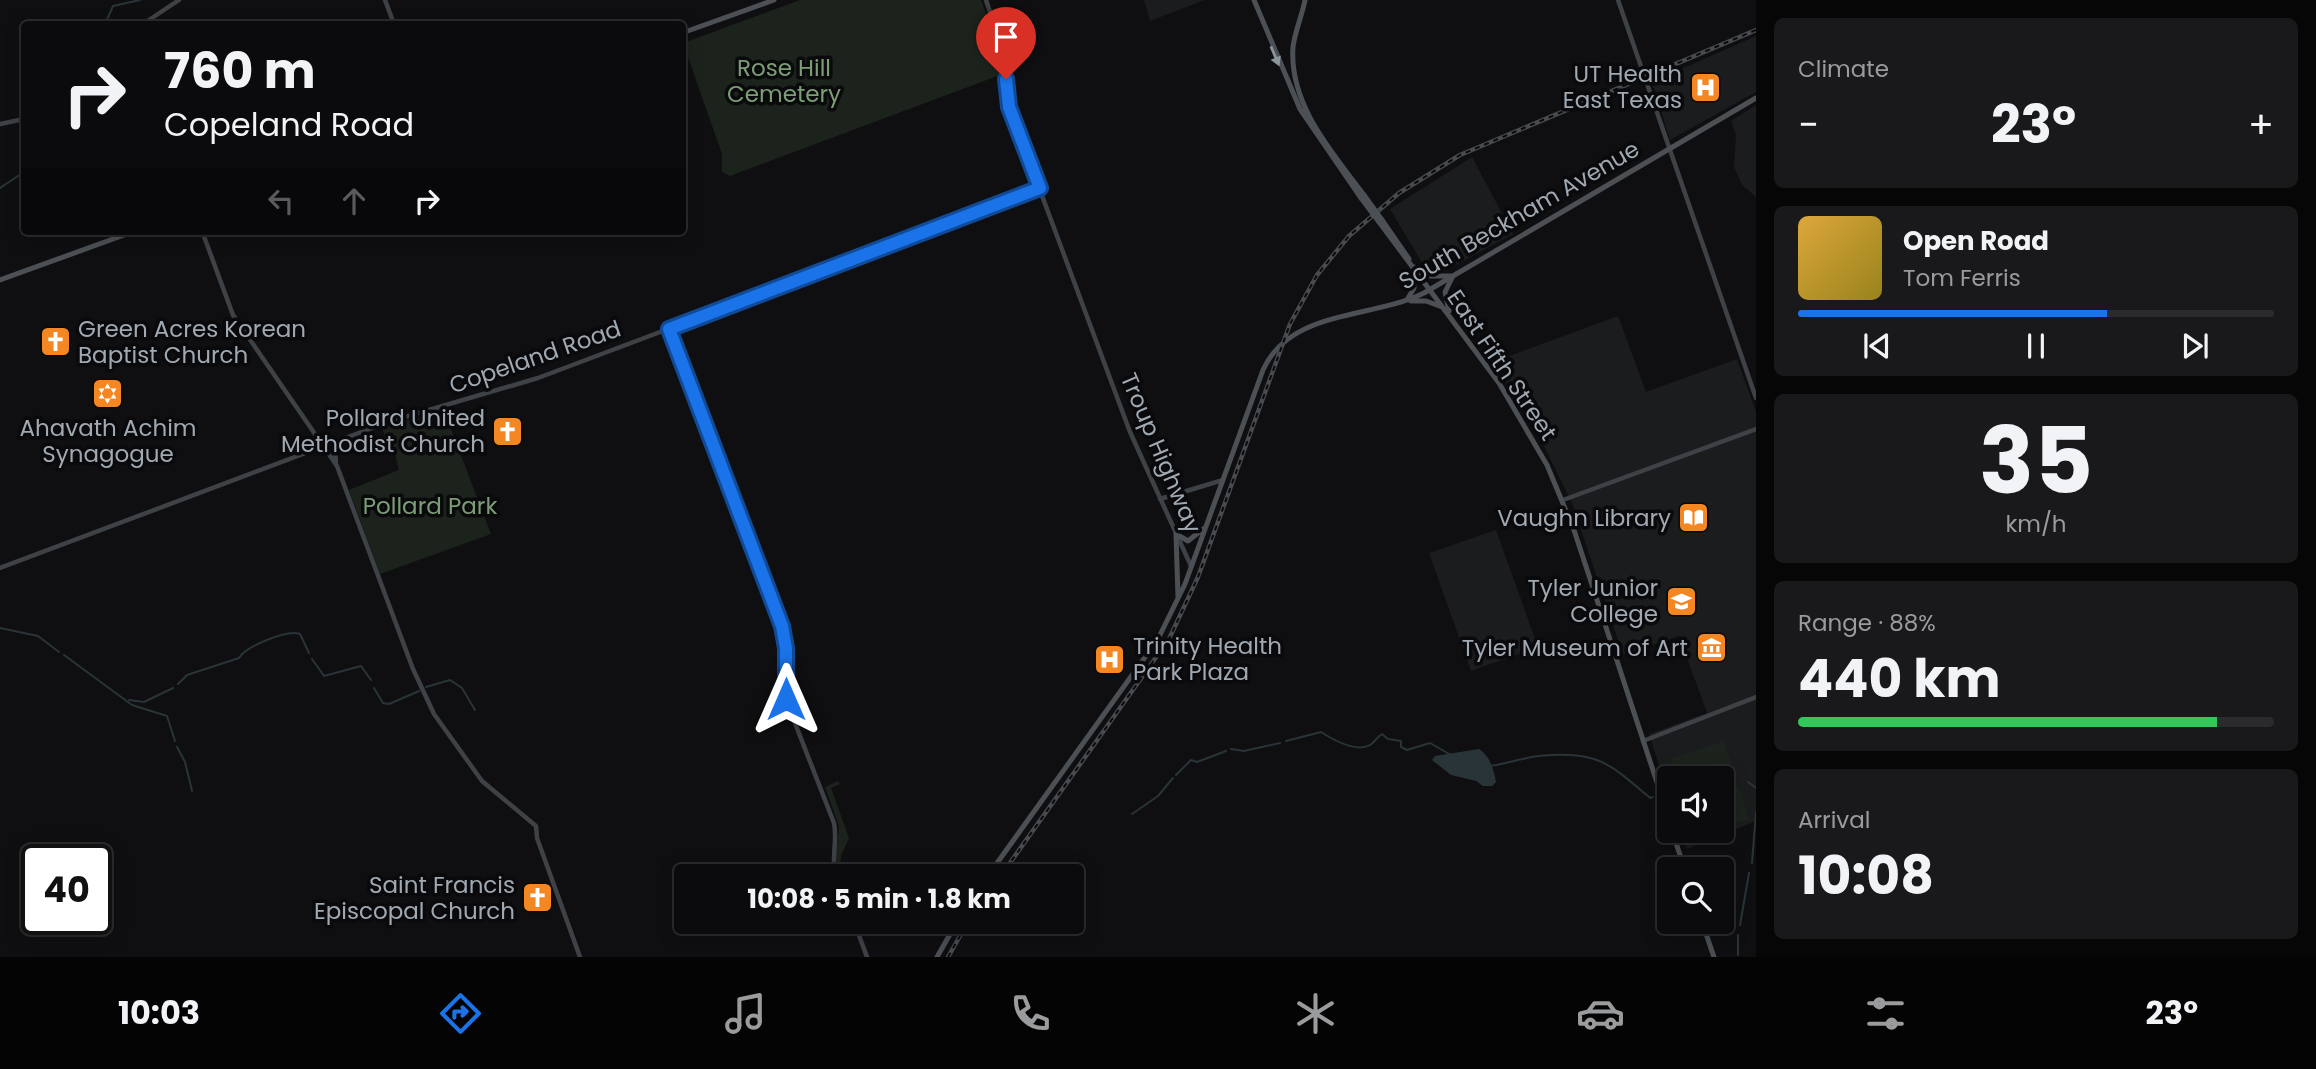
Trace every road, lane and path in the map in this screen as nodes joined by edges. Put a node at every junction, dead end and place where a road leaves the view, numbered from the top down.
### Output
1 (179, 0) edge
2 (385, 0) edge
3 (774, 0) edge
4 (986, 0) edge
5 (1254, 0) edge
6 (1305, 0) edge
7 (1618, 0) edge
8 (148, 21) edge
9 (393, 21) edge
10 (686, 32) edge
11 (1756, 98) edge
12 (21, 120) edge
13 (0, 124) edge
14 (1669, 149) junction
15 (1040, 188) junction
16 (1362, 197) junction
17 (124, 235) edge
18 (203, 235) edge
19 (1412, 264) junction
20 (1454, 275) junction
21 (0, 280) edge
22 (1430, 289) junction
23 (1406, 301) junction
24 (1445, 308) junction
25 (1450, 315) junction
26 (669, 329) junction
27 (1756, 398) edge
28 (1756, 429) edge
29 (334, 442) junction
30 (324, 445) junction
31 (337, 466) junction
32 (1223, 480) junction
33 (1160, 499) junction
34 (1563, 500) junction
35 (1206, 527) junction
36 (1176, 534) junction
37 (1191, 567) junction
38 (0, 568) edge
39 (1178, 600) junction
40 (1756, 697) edge
41 (1643, 741) junction
42 (1657, 783) edge
43 (833, 864) edge
44 (996, 864) edge
45 (858, 934) edge
46 (950, 934) edge
47 (1706, 934) edge
48 (580, 957) edge
49 (867, 957) edge
50 (937, 957) edge
51 (1714, 957) edge

1 - 8 street
2 - 9 street
3 - 10 main road
4 - 15 street, Troup Highway
5 -> 16 main road
6 - 16 main road
7 - 14 street
11 - 14 main road, South Beckham Avenue
12 - 13 street
14 - 20 main road, South Beckham Avenue
14 - 27 street
15 - 26 street, Copeland Road
15 - 33 street, Troup Highway
16 - 19 main road, East Fifth Street, bridge
17 - 21 main road
18 - 30 street
19 - 20 main road
19 - 22 main road, East Fifth Street
19 - 23 main road
20 - 22 main road, South Beckham Avenue
20 - 25 main road
22 - 23 main road, South Beckham Avenue
22 - 24 main road, East Fifth Street
23 - 24 main road
23 - 32 main road, South Beckham Avenue
24 - 25 main road, East Fifth Street
25 - 34 main road, East Fifth Street
26 - 29 street, Copeland Road
26 - 43 street
28 - 34 street
29 - 30 street, Copeland Road
29 - 31 street
30 - 31 street
30 - 38 street, Copeland Road
31 - 48 street
32 - 33 street
32 - 35 main road, South Beckham Avenue
33 - 36 street, Troup Highway
34 - 41 main road, East Fifth Street
35 - 36 main road
35 - 37 main road, South Beckham Avenue
36 - 37 street, Troup Highway
36 - 39 main road
37 - 39 main road, Troup Highway
39 - 44 main road, Troup Highway
40 - 41 street
41 - 42 main road, East Fifth Street
45 - 49 street
46 - 50 main road
47 - 51 main road

